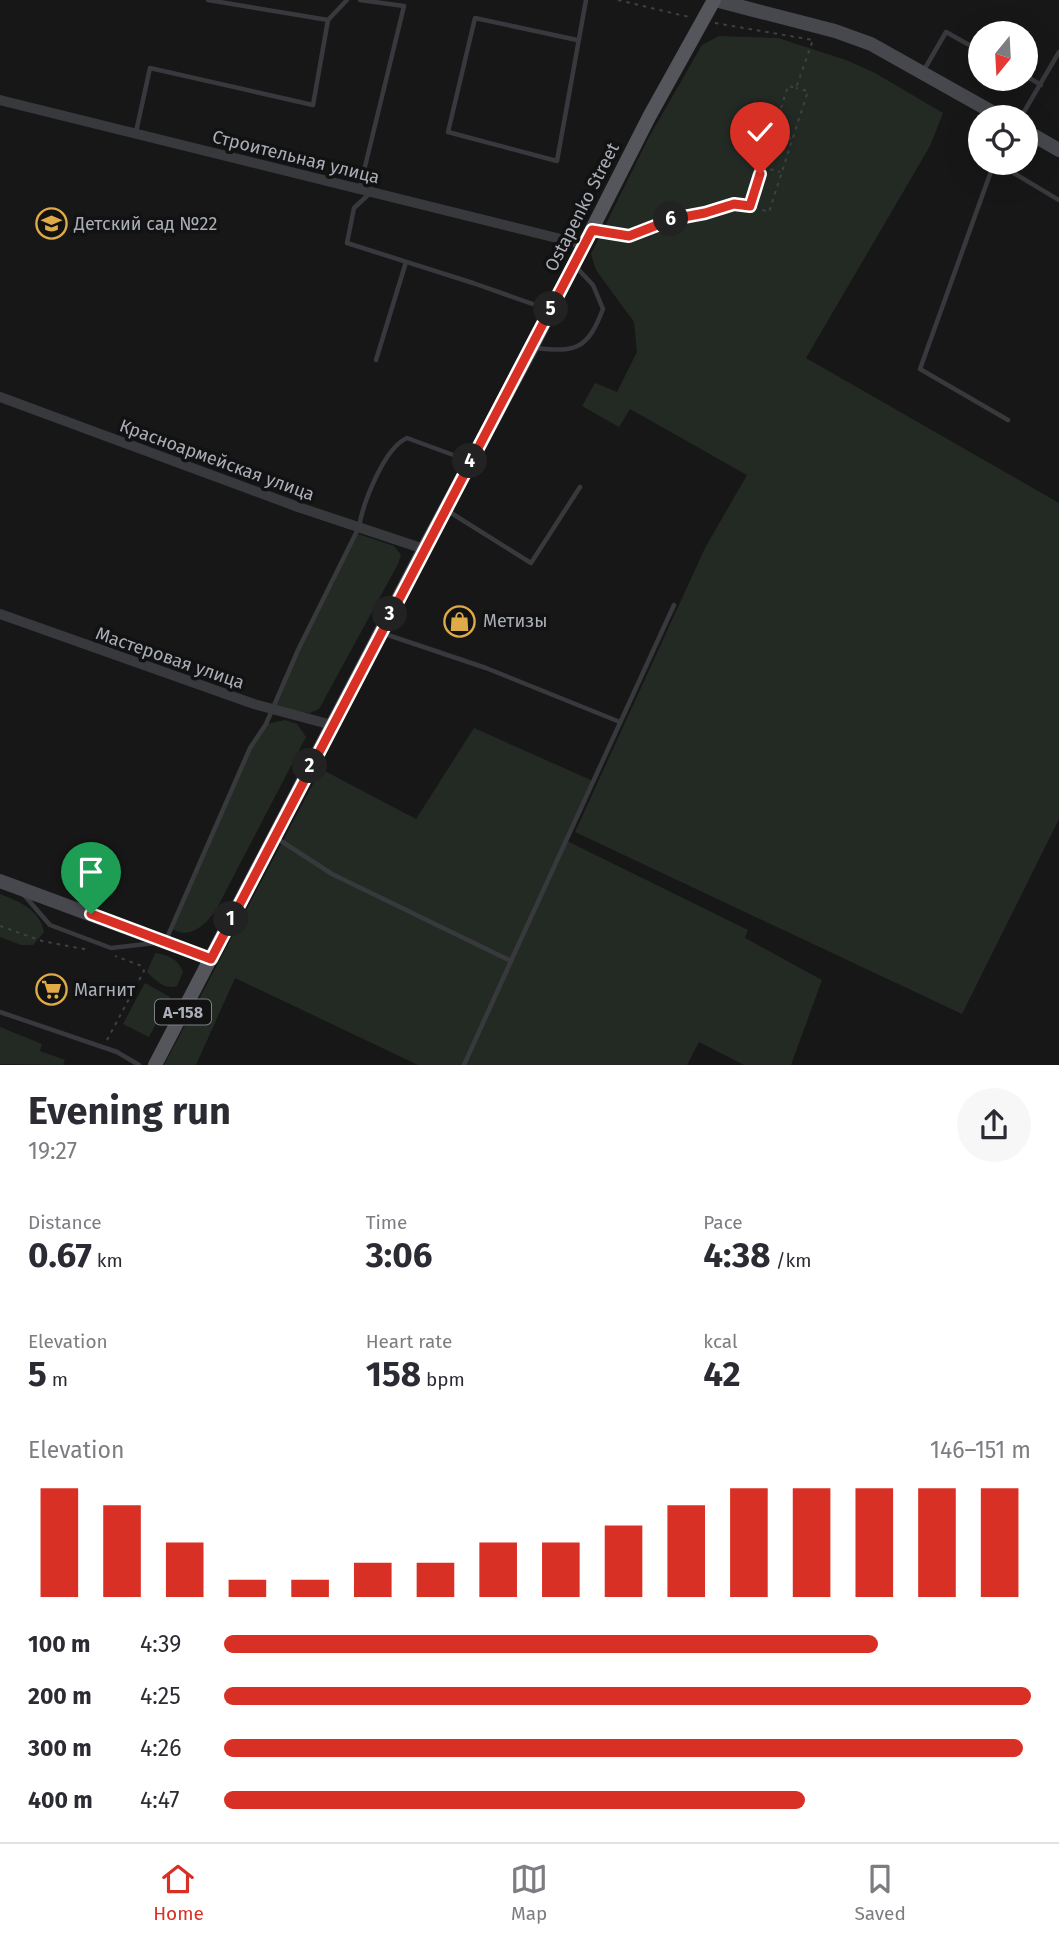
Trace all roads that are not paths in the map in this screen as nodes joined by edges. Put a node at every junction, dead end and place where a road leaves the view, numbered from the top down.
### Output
1 (208, 0) edge
2 (347, 0) edge
3 (360, 0) edge
4 (586, 0) edge
5 (715, 0) edge
6 (405, 3) edge
7 (328, 20) junction
8 (577, 40) junction
9 (968, 44) edge
10 (1059, 52) edge
11 (923, 73) junction
12 (1038, 83) edge
13 (1041, 85) junction
14 (0, 100) edge
15 (980, 105) edge
16 (1028, 105) edge
17 (136, 133) junction
18 (1038, 138) edge
19 (1059, 150) edge
20 (991, 175) edge
21 (1016, 175) edge
22 (359, 189) junction
23 (372, 192) junction
24 (1059, 200) edge
25 (585, 245) junction
26 (406, 262) junction
27 (574, 265) junction
28 (551, 310) junction
29 (532, 347) junction
30 (376, 360) dead end
31 (0, 397) edge
32 (1008, 420) dead end
33 (470, 461) junction
34 (580, 487) dead end
35 (445, 509) junction
36 (359, 527) junction
37 (424, 549) junction
38 (674, 605) dead end
39 (0, 614) edge
40 (380, 632) junction
41 (271, 709) junction
42 (620, 722) junction
43 (332, 725) junction
44 (274, 837) junction
45 (0, 881) edge
46 (16, 887) junction
47 (165, 942) junction
48 (211, 959) junction
49 (510, 963) junction
50 (0, 1012) edge
51 (139, 1065) edge
52 (155, 1065) edge
53 (464, 1065) edge

1 - 7 lane
2 - 7 lane
3 - 6 lane
4 - 8 lane
5 - 11 street
5 - 25 main road, Ostapenko Street / А-158
6 - 22 lane
7 - 17 lane
8 - 8 lane
9 - 11 lane
10 - 13 lane
11 - 15 street
12 - 13 lane
13 - 16 lane
14 - 17 street, Строительная улица
17 - 22 street, Строительная улица
18 - 19 street
20 - 32 lane
21 - 24 lane
22 - 23 street, Строительная улица
23 - 25 street, Строительная улица
23 - 26 lane
25 - 27 main road, Ostapenko Street / А-158
26 - 28 lane
26 - 30 lane
27 - 28 main road, Ostapenko Street / А-158
27 - 29 lane
28 - 29 main road, Ostapenko Street / А-158
29 - 33 main road, Ostapenko Street / А-158
31 - 36 street, Красноармейская улица
33 - 35 main road, Ostapenko Street / А-158
33 - 36 lane
34 - 35 lane
35 - 37 main road, Ostapenko Street / А-158
36 - 37 street, Красноармейская улица
36 - 41 lane
37 - 40 main road, Ostapenko Street / А-158
38 - 42 lane
39 - 41 street, Мастеровая улица
40 - 42 lane
40 - 43 main road, Ostapenko Street / А-158
41 - 43 street, Мастеровая улица
41 - 47 lane
42 - 49 lane
43 - 44 main road, Ostapenko Street / А-158
44 - 48 main road, Ostapenko Street / А-158
44 - 49 lane
45 - 46 street
46 - 47 street
46 - 47 lane
47 - 48 street
48 - 52 main road, Ostapenko Street / А-158
49 - 53 lane
50 - 51 lane

